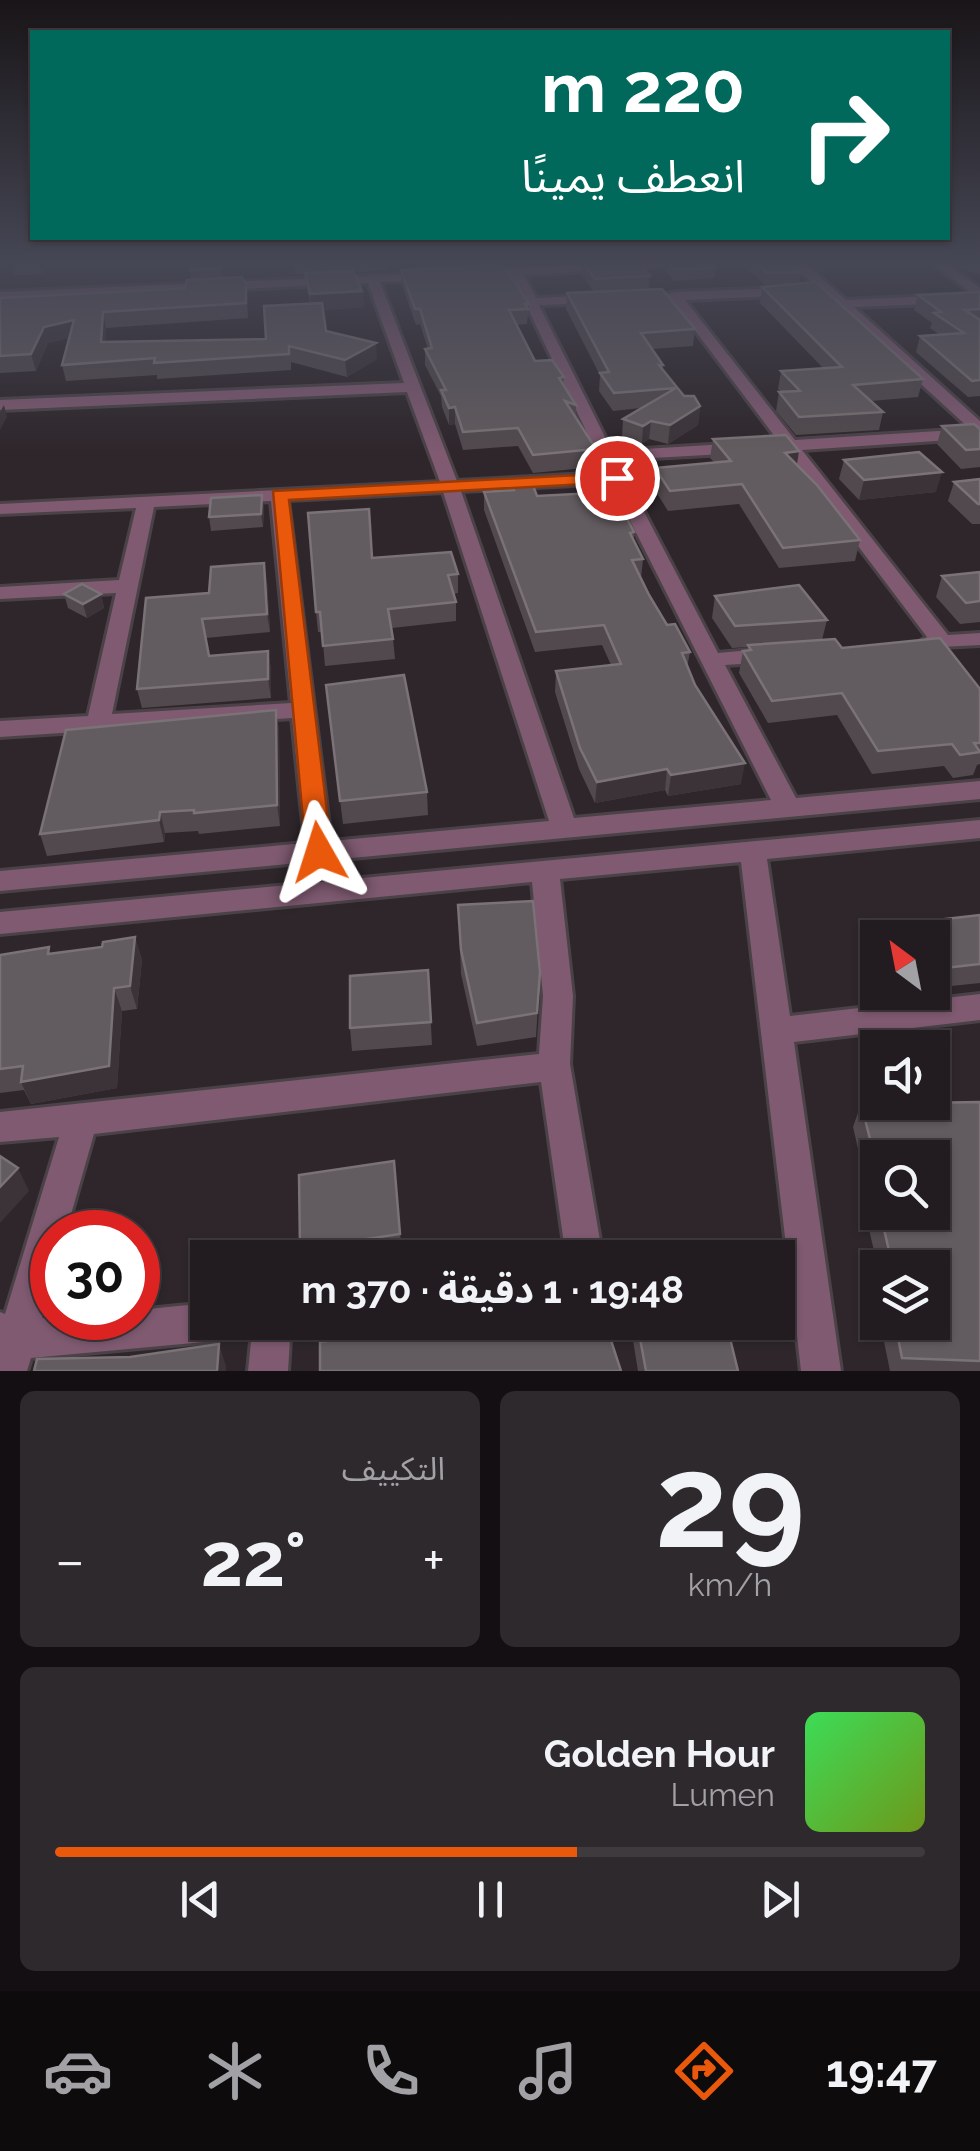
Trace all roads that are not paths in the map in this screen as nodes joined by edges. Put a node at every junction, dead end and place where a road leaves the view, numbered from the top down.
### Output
1 (390, 324) edge
2 (542, 324) edge
3 (688, 324) edge
4 (864, 324) edge
5 (413, 387) junction
6 (0, 404) edge
7 (980, 404) edge
8 (954, 405) junction
9 (980, 431) edge
10 (784, 446) junction
11 (756, 448) edge
12 (606, 456) junction
13 (617, 478) junction
14 (450, 486) junction
15 (279, 495) junction
16 (146, 502) junction
17 (0, 509) edge
18 (126, 586) junction
19 (0, 593) edge
20 (980, 639) edge
21 (942, 642) junction
22 (903, 645) edge
23 (788, 654) edge
24 (711, 660) junction
25 (303, 710) junction
26 (98, 724) junction
27 (0, 729) edge
28 (980, 790) edge
29 (788, 808) junction
30 (566, 829) junction
31 (980, 829) edge
32 (753, 851) junction
33 (319, 852) junction
34 (545, 871) junction
35 (0, 881) edge
36 (0, 923) edge
37 (980, 1008) edge
38 (776, 1031) junction
39 (542, 1068) dead end
40 (81, 1120) junction
41 (0, 1128) edge
42 (582, 1240) edge
43 (790, 1240) edge
44 (795, 1283) edge
45 (190, 1325) edge
46 (271, 1340) edge
47 (8, 1347) edge
48 (268, 1371) edge
49 (820, 1371) edge

1 - 5 street
2 - 12 street
3 - 10 street
4 - 8 street
5 - 6 street
5 - 14 street
7 - 8 street
8 - 9 street
9 - 10 street
10 - 21 street
11 - 12 street
12 - 13 street
13 - 14 street
13 - 24 street
14 - 15 street
14 - 30 street
15 - 16 street
15 - 25 street
16 - 17 street
16 - 18 street
18 - 19 street
18 - 26 street
20 - 21 street
21 - 22 street
23 - 24 street
24 - 29 street
25 - 26 street
25 - 33 street
26 - 27 street
28 - 29 street
29 - 30 street
30 - 33 street
31 - 32 street
32 - 34 street
32 - 38 street
33 - 35 street
34 - 36 street
34 - 42 street
37 - 38 street
38 - 43 street
39 - 40 street
40 - 41 street
40 - 47 street
44 - 49 street
45 - 47 street
46 - 48 street

